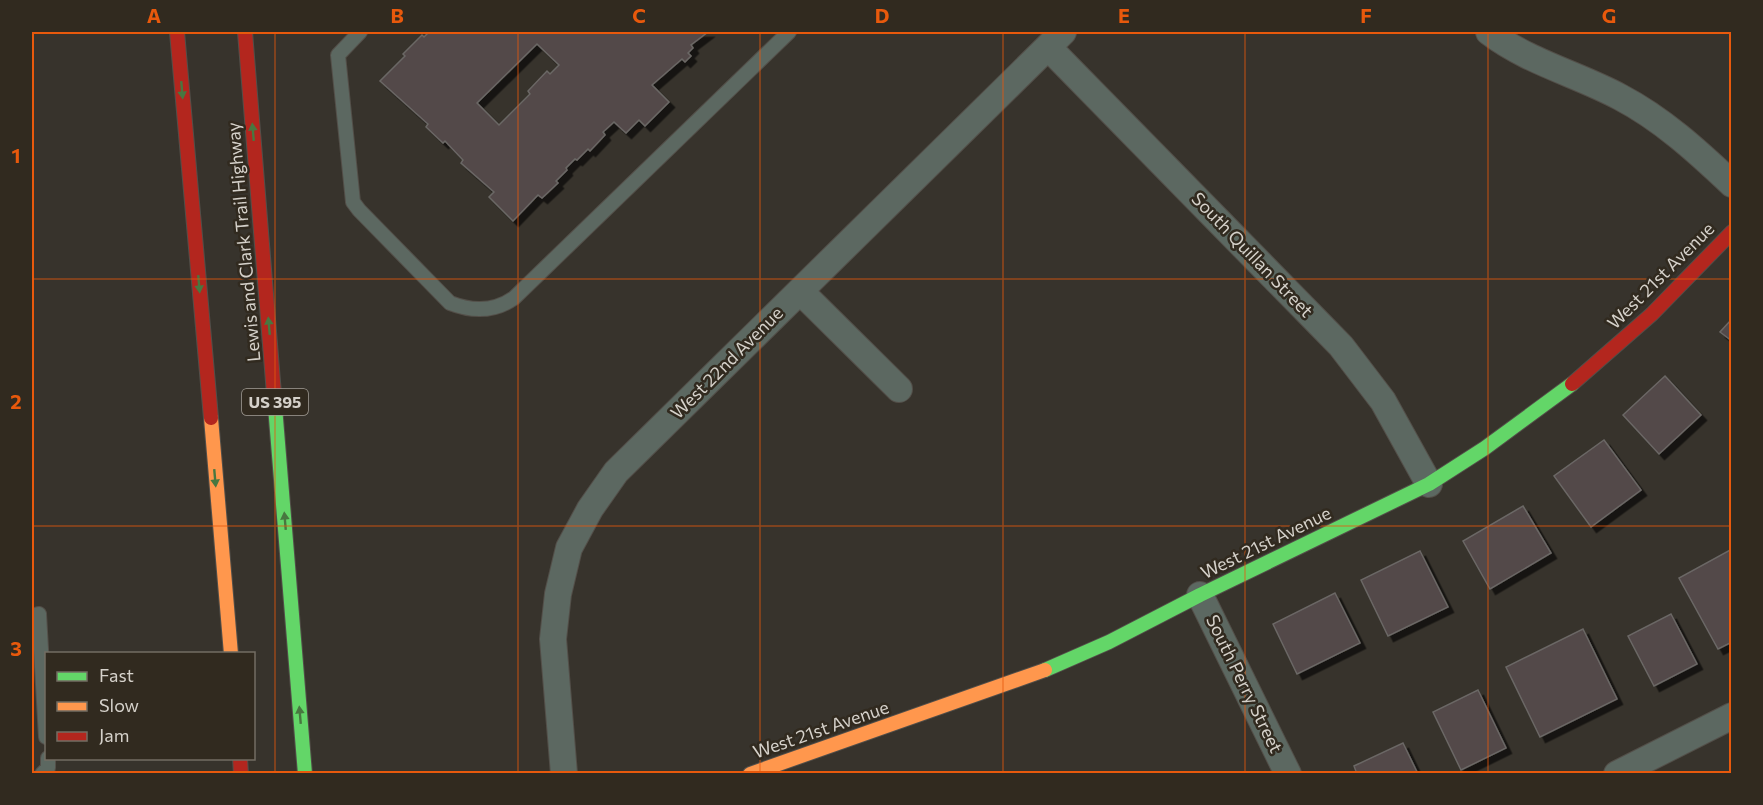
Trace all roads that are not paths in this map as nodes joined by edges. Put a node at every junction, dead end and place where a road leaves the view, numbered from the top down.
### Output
1 (177, 32) edge
2 (245, 32) edge
3 (360, 32) edge
4 (789, 32) edge
5 (1489, 32) edge
6 (1056, 39) edge
7 (1731, 184) edge
8 (1731, 232) edge
9 (800, 291) junction
10 (899, 389) dead end
11 (1429, 484) junction
12 (1200, 595) junction
13 (35, 615) edge
14 (231, 652) edge
15 (1731, 716) edge
16 (45, 726) edge
17 (305, 774) edge
18 (564, 774) edge
19 (750, 774) edge
20 (1288, 774) edge
21 (1617, 774) edge

1 -> 14 main road
17 -> 2 main road, Lewis and Clark Trail Highway / US 395
3 - 4 lane
5 - 7 street
6 - 9 street, West 22nd Avenue
6 - 11 street, South Quillan Street
8 - 11 main road, West 21st Avenue
9 - 10 street
9 - 18 street, West 22nd Avenue
11 - 12 main road, West 21st Avenue
12 - 19 main road, West 21st Avenue
12 - 20 street, South Perry Street
13 - 16 lane
15 - 21 street

